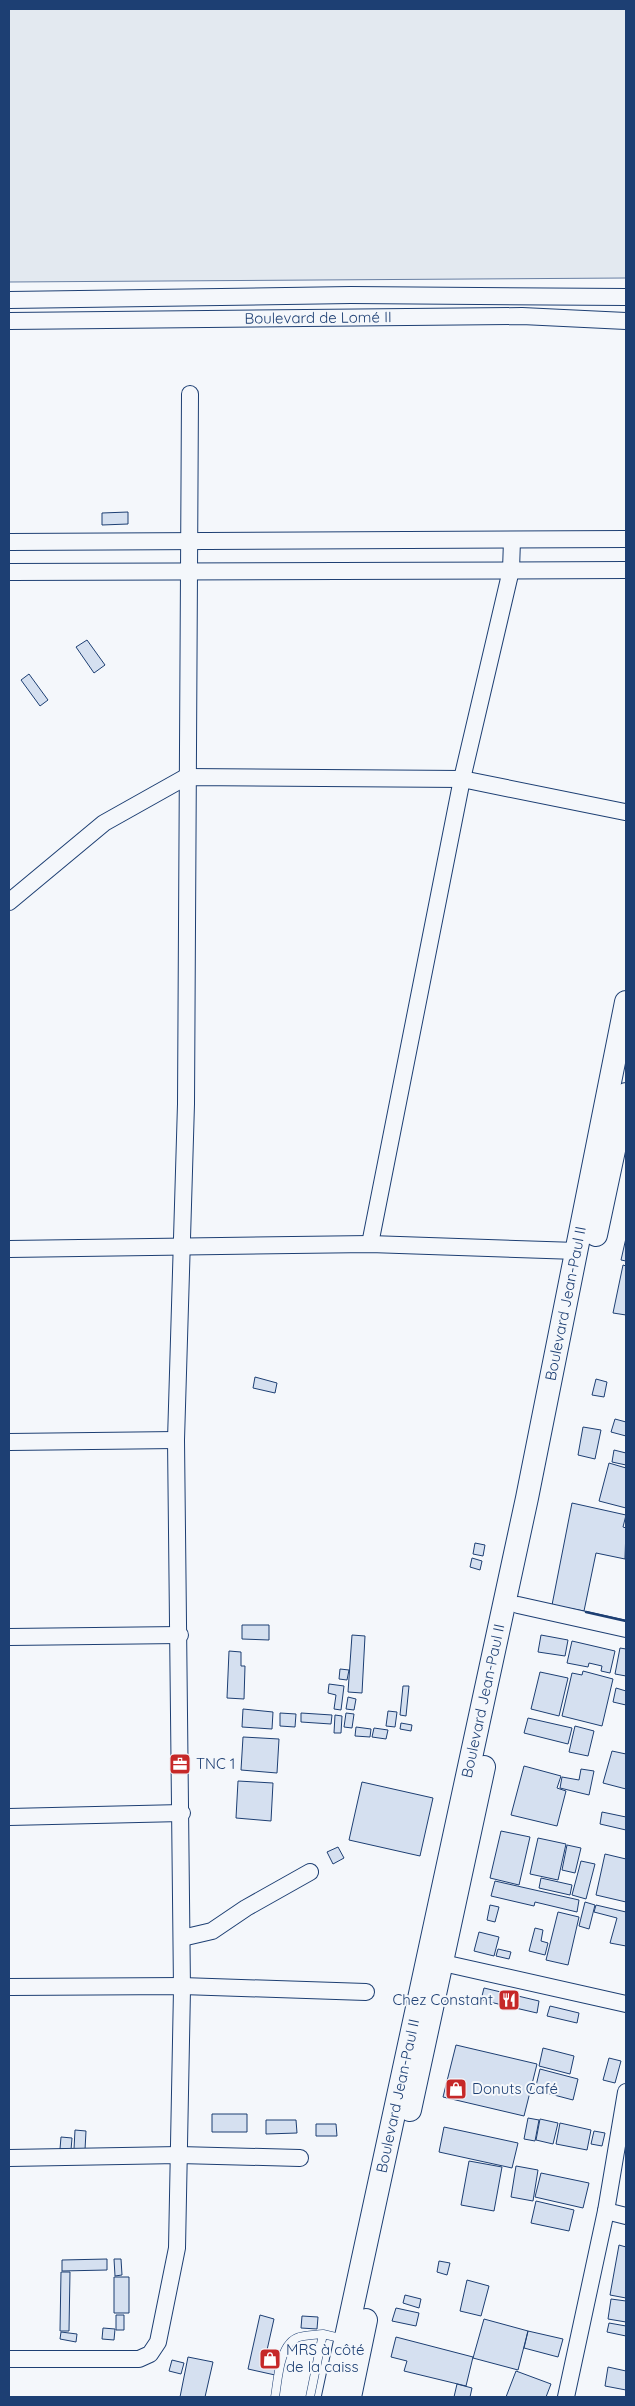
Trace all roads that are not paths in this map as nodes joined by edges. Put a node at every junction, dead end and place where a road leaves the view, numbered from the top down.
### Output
1 (626, 296) edge
2 (9, 300) edge
3 (626, 320) edge
4 (9, 321) edge
5 (190, 394) dead end
6 (626, 539) edge
7 (512, 540) junction
8 (188, 541) junction
9 (9, 542) edge
10 (511, 570) junction
11 (626, 570) edge
12 (189, 571) junction
13 (9, 572) edge
14 (186, 778) junction
15 (462, 779) junction
16 (625, 812) edge
17 (9, 902) edge
18 (626, 1002) edge
19 (626, 1094) edge
20 (370, 1244) junction
21 (182, 1248) junction
22 (9, 1250) edge
23 (577, 1251) junction
24 (176, 1440) junction
25 (9, 1442) edge
26 (518, 1606) junction
27 (626, 1629) edge
28 (180, 1635) junction
29 (9, 1637) edge
30 (182, 1812) junction
31 (9, 1816) edge
32 (310, 1872) dead end
33 (182, 1938) junction
34 (444, 1963) junction
35 (182, 1986) junction
36 (9, 1987) edge
37 (366, 1992) dead end
38 (626, 2004) edge
39 (626, 2092) edge
40 (179, 2155) junction
41 (9, 2158) edge
42 (300, 2158) dead end
43 (606, 2211) junction
44 (626, 2216) edge
45 (323, 2334) junction
46 (346, 2340) junction
47 (9, 2359) edge
48 (275, 2397) edge
49 (310, 2397) edge
50 (333, 2397) edge
51 (350, 2397) edge
52 (566, 2397) edge

1 - 2 street, Boulevard de Lomé II
3 - 4 street, Boulevard de Lomé II
5 - 8 street
6 - 7 street
7 - 8 street
7 - 10 street
8 - 9 street
8 - 12 street
10 - 11 street
10 - 12 street
10 - 15 street
12 - 13 street
12 - 14 street
14 - 15 street
14 - 17 street
14 - 21 street
15 - 16 street
15 - 20 street
18 - 23 main road, Boulevard Jean-Paul II
19 - 26 main road, Boulevard Jean-Paul II
20 - 21 street
20 - 23 street
21 - 22 street
21 - 24 street
23 - 46 main road, Boulevard Jean-Paul II
24 - 25 street
24 - 28 street
26 - 27 street
26 - 34 main road, Boulevard Jean-Paul II
28 - 29 street
28 - 30 street
30 - 31 street
30 - 33 street
32 - 33 street
33 - 35 street
34 - 38 street
34 - 51 main road, Boulevard Jean-Paul II
35 - 36 street
35 - 37 street
35 - 40 street
39 - 43 street
40 - 41 street
40 - 42 street
40 - 47 street
43 - 44 street
43 - 52 street
45 - 46 lane
45 - 48 lane
45 - 49 lane
46 - 50 main road, Boulevard Jean-Paul II

